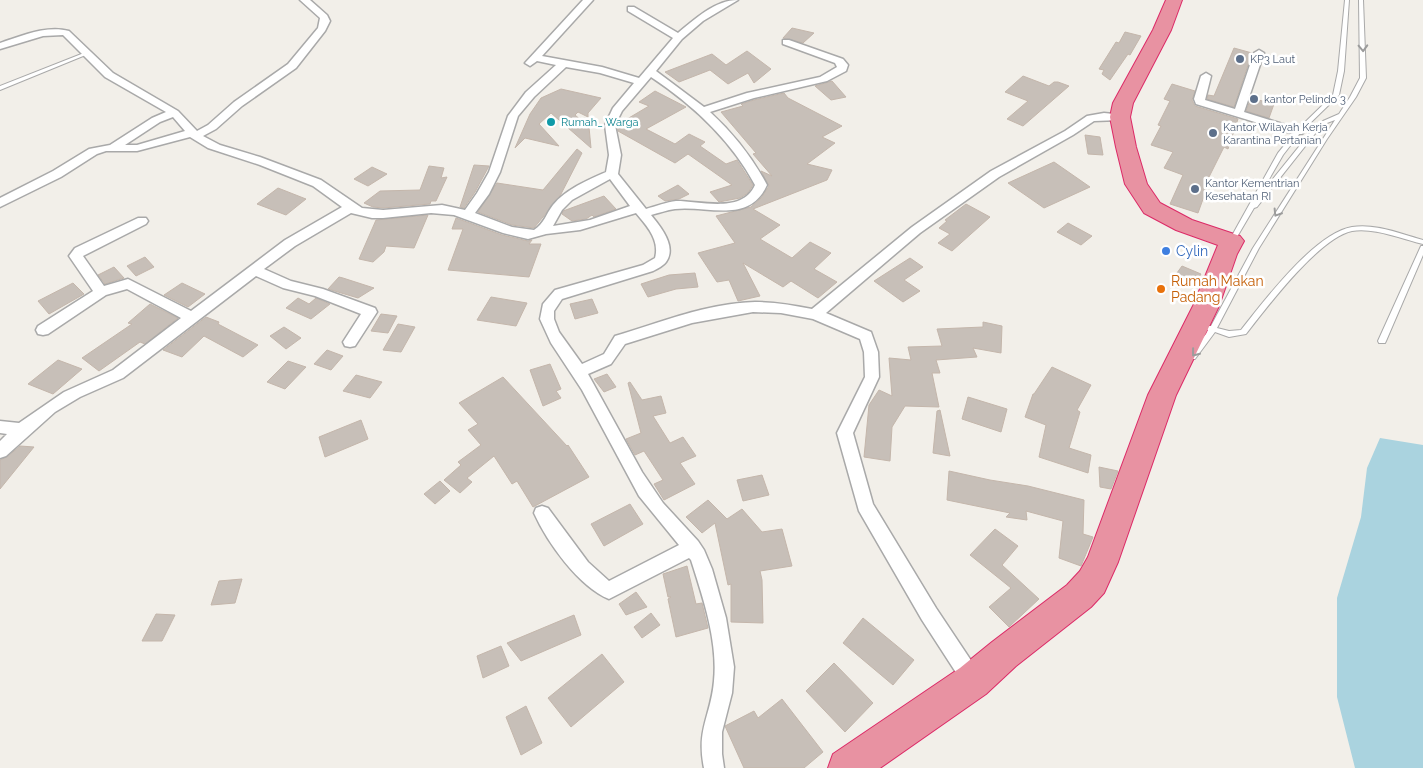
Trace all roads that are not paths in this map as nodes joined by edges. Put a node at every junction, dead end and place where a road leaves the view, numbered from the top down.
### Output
1 (305, 0) edge
2 (588, 0) edge
3 (733, 0) edge
4 (1174, 0) edge
5 (1347, 0) edge
6 (1361, 0) edge
7 (631, 9) dead end
8 (679, 36) junction
9 (786, 42) dead end
10 (0, 46) edge
11 (1259, 53) dead end
12 (86, 54) junction
13 (564, 62) junction
14 (1206, 76) dead end
15 (644, 77) junction
16 (0, 88) edge
17 (702, 111) junction
18 (174, 113) junction
19 (1342, 114) junction
20 (1238, 115) junction
21 (1120, 117) junction
22 (1298, 132) junction
23 (193, 134) junction
24 (112, 148) junction
25 (612, 174) junction
26 (0, 203) edge
27 (350, 208) junction
28 (642, 210) junction
29 (468, 214) junction
30 (1245, 217) junction
31 (142, 221) dead end
32 (543, 230) junction
33 (1232, 241) junction
34 (1423, 242) edge
35 (1423, 248) edge
36 (254, 270) junction
37 (101, 292) junction
38 (815, 314) junction
39 (190, 317) junction
40 (1205, 327) junction
41 (43, 330) dead end
42 (1382, 341) dead end
43 (350, 342) dead end
44 (579, 371) junction
45 (0, 427) edge
46 (22, 430) junction
47 (0, 451) edge
48 (542, 513) dead end
49 (692, 547) junction
50 (973, 681) junction
51 (714, 768) edge
52 (847, 768) edge

1 - 23 street
2 - 13 street
3 - 8 street
4 - 21 highway
5 - 22 lane
6 -> 19 lane
7 - 8 street
8 - 15 street
9 - 17 street
10 - 12 street
11 - 20 street
12 - 16 lane
12 - 18 street
13 - 15 street
13 - 29 street
14 - 20 street
15 - 17 street
15 - 25 street
17 - 28 street
18 - 23 street
18 - 24 street
19 - 30 lane
19 -> 40 lane
20 - 22 street
21 - 33 highway
21 - 38 street
22 - 30 lane
23 - 24 street
23 - 27 street
24 - 26 street
25 - 28 street
25 - 32 street
27 - 29 street
27 - 36 street
28 - 32 street
28 - 44 street
29 - 32 street
30 - 33 lane
31 - 37 street
33 - 40 highway
34 - 40 lane
35 - 42 lane
36 - 39 street
36 - 43 street
37 - 39 street
37 - 41 street
38 - 44 street
38 - 50 street
39 - 46 street
40 - 50 highway
44 - 49 street
45 - 46 street
46 - 47 street
48 - 49 street
49 - 51 street
50 - 52 highway

